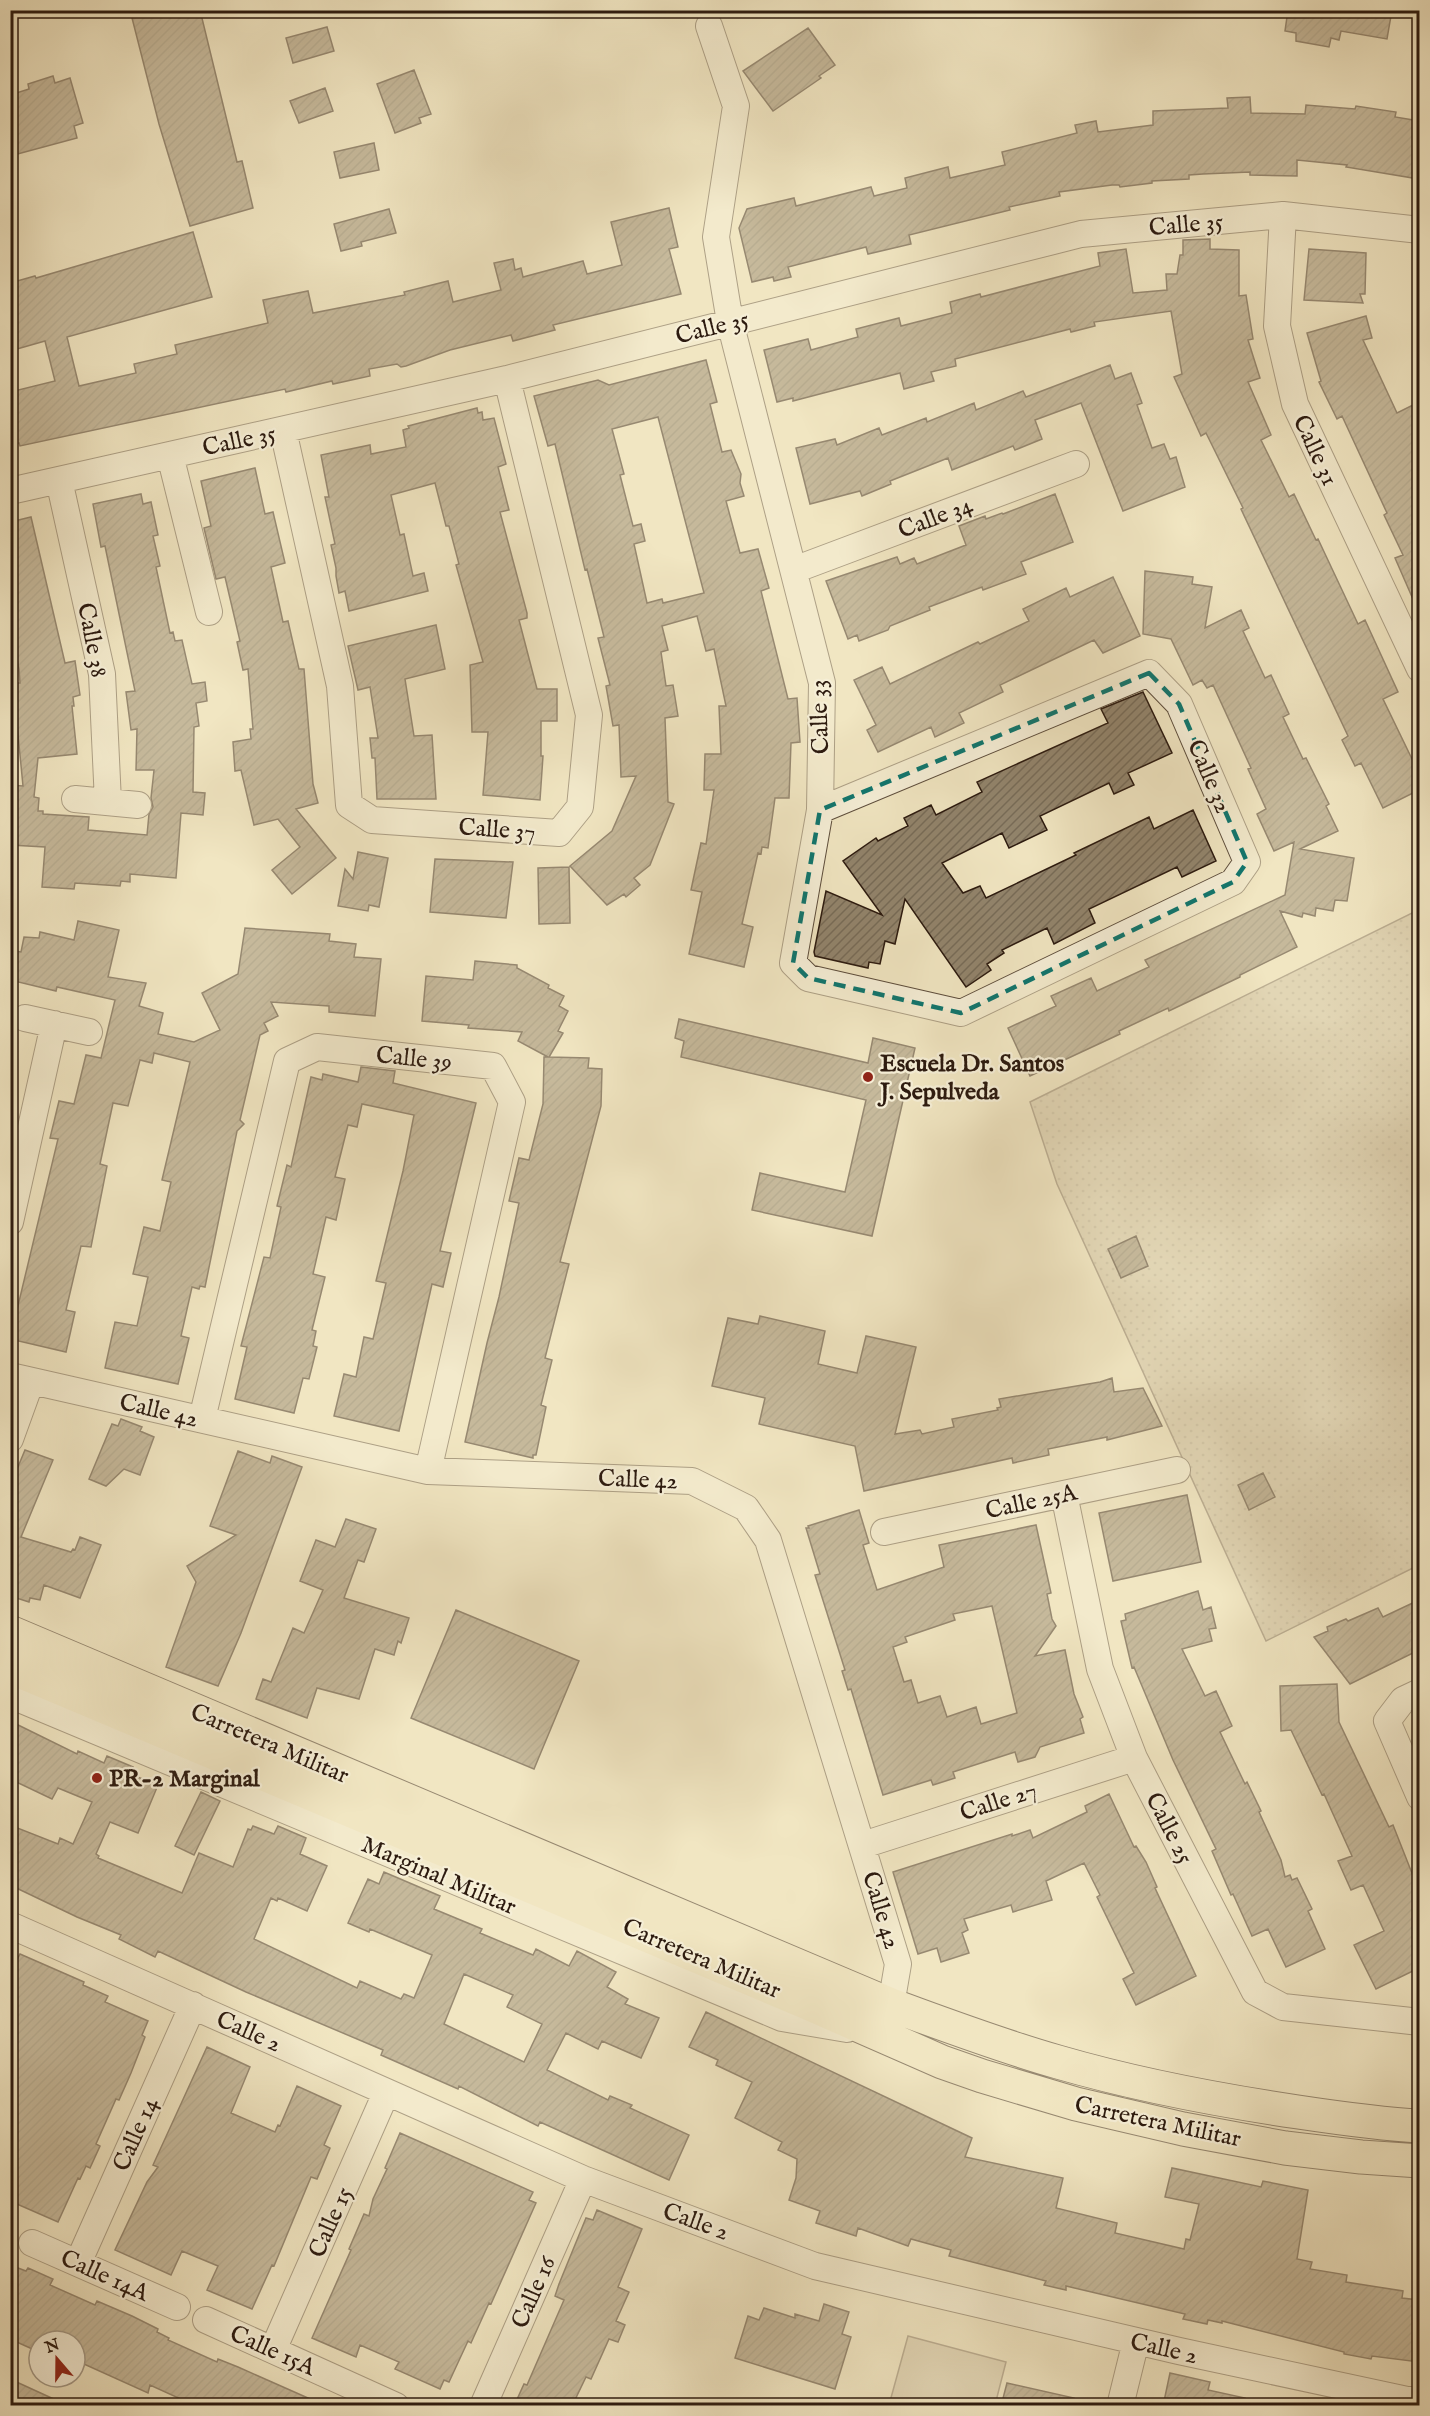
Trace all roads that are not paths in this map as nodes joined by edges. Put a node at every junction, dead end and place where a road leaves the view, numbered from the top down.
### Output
1 (709, 26) dead end
2 (1283, 215) junction
3 (1419, 230) edge
4 (730, 322) junction
5 (507, 379) junction
6 (283, 430) junction
7 (170, 455) junction
8 (1076, 464) dead end
9 (59, 480) junction
10 (10, 491) edge
11 (794, 570) junction
12 (209, 612) dead end
13 (1419, 669) edge
14 (75, 799) dead end
15 (108, 802) junction
16 (138, 805) dead end
17 (820, 810) junction
18 (905, 1000) joint
19 (25, 1018) dead end
20 (54, 1024) junction
21 (89, 1032) dead end
22 (10, 1222) edge
23 (21, 1378) edge
24 (202, 1419) junction
25 (10, 1439) edge
26 (1177, 1470) dead end
27 (428, 1471) junction
28 (1064, 1494) junction
29 (884, 1532) dead end
30 (10, 1632) edge
31 (10, 1667) edge
32 (1419, 1692) edge
33 (10, 1695) edge
34 (1134, 1758) junction
35 (1419, 1797) edge
36 (863, 1845) junction
37 (10, 1925) edge
38 (193, 2005) junction
39 (891, 2005) junction
40 (1419, 2022) edge
41 (874, 2033) junction
42 (386, 2093) junction
43 (1419, 2126) edge
44 (1419, 2161) edge
45 (582, 2180) junction
46 (32, 2243) dead end
47 (78, 2263) junction
48 (177, 2307) dead end
49 (206, 2320) dead end
50 (1136, 2341) junction
51 (273, 2350) junction
52 (1419, 2400) edge
53 (396, 2406) edge
54 (483, 2406) edge
55 (1120, 2406) edge

1 - 4 street, Calle 33
2 - 3 street, Calle 35
2 - 4 street, Calle 35
2 - 13 street, Calle 31
4 - 5 street, Calle 35
4 - 11 street, Calle 33
5 - 6 street, Calle 35
5 - 6 street, Calle 37
6 - 7 street, Calle 35
7 - 9 street, Calle 35
7 - 12 street
8 - 11 street, Calle 34
9 - 10 street, Calle 35
9 - 15 street, Calle 38
11 - 17 street, Calle 33
14 - 15 street
15 - 16 street
17 - 18 street, Calle 33
17 - 18 street, Calle 32
19 - 20 street
20 - 21 street
20 - 22 street
23 - 24 street, Calle 42
23 - 25 street
24 - 27 street, Calle 42
24 - 27 street, Calle 39
26 - 28 street, Calle 25A
27 - 36 street, Calle 42
28 - 29 street, Calle 25A
28 - 34 street, Calle 25
30 - 39 main road, Carretera Militar
31 - 41 main road, Carretera Militar
32 - 35 street
33 - 41 street, Marginal Militar
34 - 36 street, Calle 27
34 - 40 street, Calle 25
36 - 39 street, Calle 42
37 - 38 street, Calle 2
38 - 42 street, Calle 2
38 - 47 street, Calle 14
39 - 43 main road, Carretera Militar
41 - 44 main road, Carretera Militar
42 - 45 street, Calle 2
42 - 51 street, Calle 15
45 - 50 street, Calle 2
45 - 54 street, Calle 16
46 - 47 street, Calle 14A
47 - 48 street, Calle 14A
49 - 51 street, Calle 15A
50 - 52 street, Calle 2
50 - 55 street
51 - 53 street, Calle 15A

